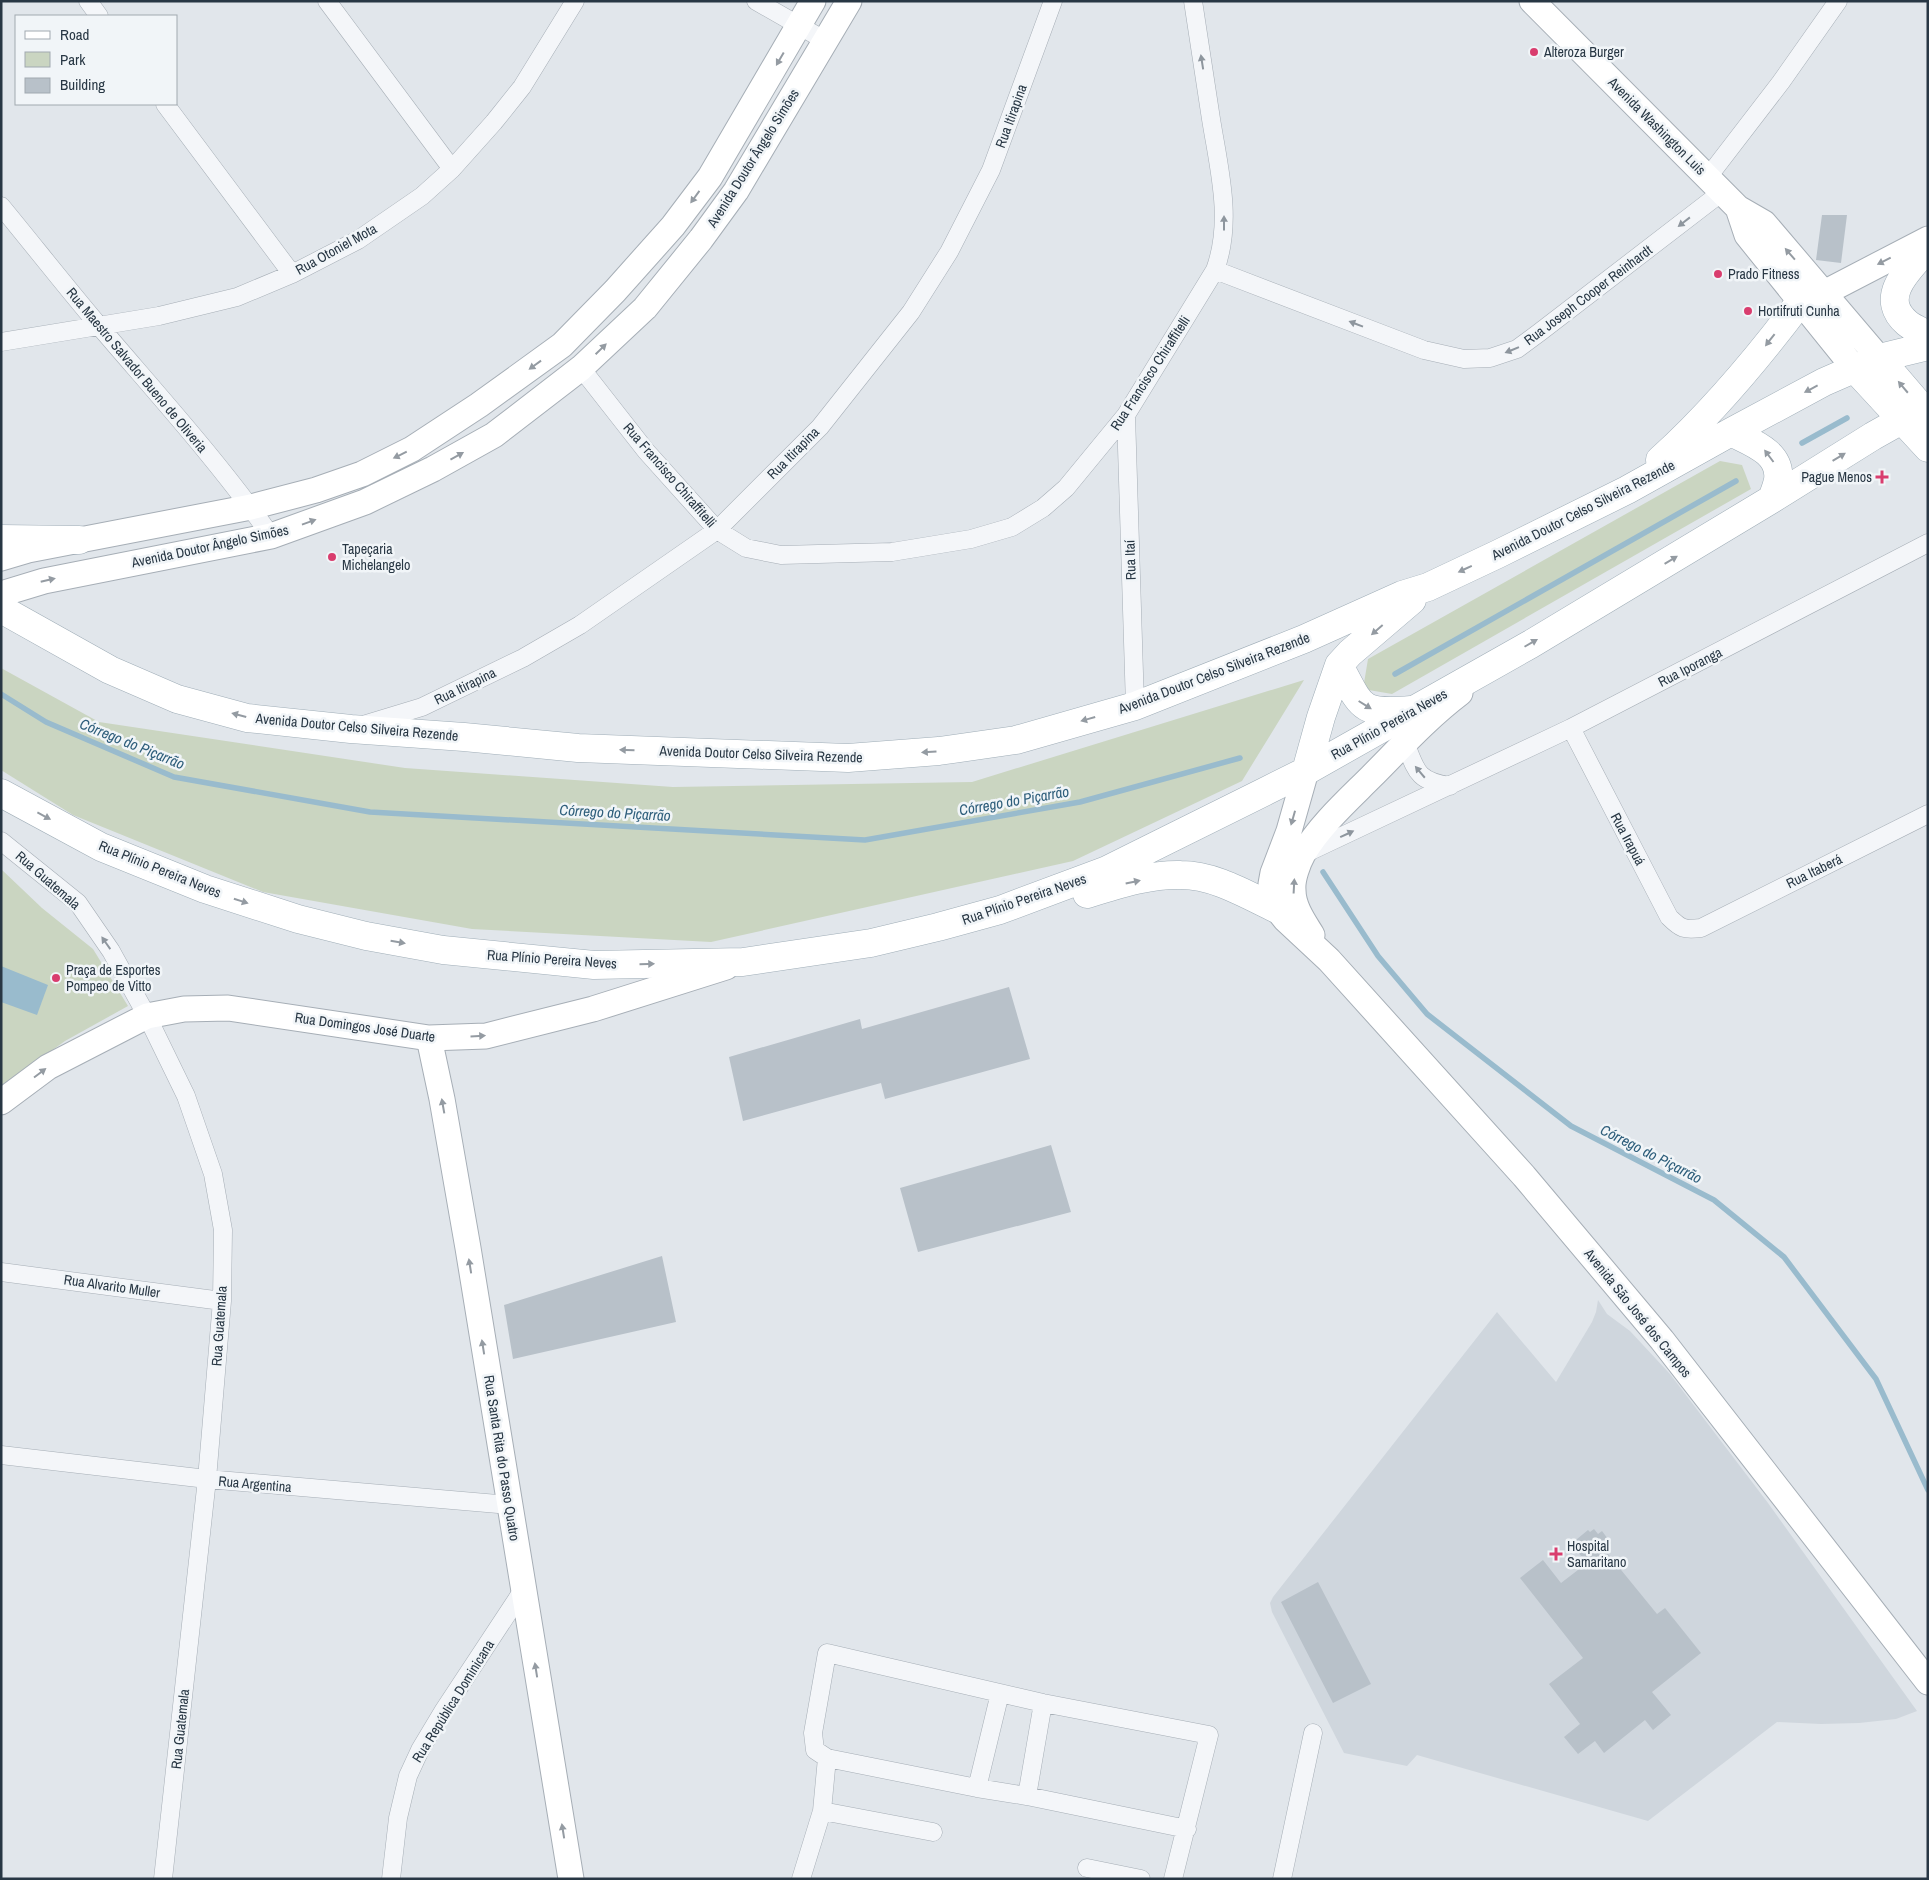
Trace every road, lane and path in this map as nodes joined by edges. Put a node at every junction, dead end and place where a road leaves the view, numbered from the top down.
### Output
1 (88, 1) edge
2 (328, 1) edge
3 (756, 1) edge
4 (813, 1) edge
5 (849, 1) edge
6 (1053, 1) edge
7 (1193, 1) edge
8 (1532, 1) edge
9 (1838, 1) edge
10 (568, 5) edge
11 (98, 15) edge
12 (799, 26) junction
13 (826, 41) junction
14 (165, 105) edge
15 (452, 169) junction
16 (1723, 192) junction
17 (1, 206) edge
18 (1928, 239) edge
19 (1928, 248) edge
20 (1215, 270) junction
21 (292, 274) junction
22 (1812, 297) junction
23 (99, 326) junction
24 (1928, 335) edge
25 (1, 342) edge
26 (1928, 346) edge
27 (1867, 363) junction
28 (581, 368) junction
29 (1920, 413) edge
30 (1126, 415) junction
31 (1731, 432) junction
32 (1928, 448) edge
33 (1627, 490) junction
34 (1772, 499) junction
35 (251, 507) junction
36 (717, 530) junction
37 (271, 536) junction
38 (1, 539) edge
39 (79, 540) junction
40 (1928, 543) edge
41 (1, 558) edge
42 (1428, 587) junction
43 (1, 594) edge
44 (1, 609) edge
45 (1504, 659) junction
46 (1339, 665) junction
47 (1135, 706) junction
48 (1415, 709) junction
49 (1571, 728) junction
50 (351, 729) junction
51 (1405, 742) junction
52 (1306, 771) junction
53 (1450, 786) junction
54 (1, 793) edge
55 (1928, 814) edge
56 (1, 841) edge
57 (1303, 854) junction
58 (1000, 910) junction
59 (1278, 910) junction
60 (1700, 928) joint
61 (1329, 960) junction
62 (743, 962) junction
63 (147, 1016) junction
64 (429, 1038) junction
65 (1, 1102) edge
66 (1, 1272) edge
67 (222, 1301) junction
68 (1, 1455) edge
69 (207, 1480) junction
70 (510, 1505) junction
71 (523, 1590) junction
72 (1928, 1682) edge
73 (1000, 1693) junction
74 (1043, 1703) junction
75 (1313, 1733) dead end
76 (827, 1758) junction
77 (977, 1788) junction
78 (1027, 1796) junction
79 (822, 1811) junction
80 (1187, 1829) junction
81 (933, 1832) dead end
82 (1087, 1868) dead end
83 (163, 1879) edge
84 (391, 1879) edge
85 (571, 1879) edge
86 (802, 1879) edge
87 (1141, 1879) edge
88 (1173, 1879) edge
89 (1282, 1879) edge

1 - 11 street
2 - 15 street
3 - 12 street
4 - 12 main road, Avenida Doutor Ângelo Simões
5 - 13 main road, Avenida Doutor Ângelo Simões
6 - 36 street, Rua Itirapina
20 -> 7 street, Rua Francisco Chiraffitelli
8 - 16 main road, Avenida Washington Luis
9 - 16 street, Rua Joseph Cooper Reinhardt
10 - 15 street, Rua Otoniel Mota
12 - 13 street
12 -> 35 main road, Avenida Doutor Ângelo Simões
28 -> 13 main road, Avenida Doutor Ângelo Simões
14 - 21 street
15 - 21 street, Rua Otoniel Mota
16 -> 20 street, Rua Joseph Cooper Reinhardt
16 - 22 main road, Avenida Washington Luis
17 - 23 street, Rua Maestro Salvador Bueno de Oliveria
18 -> 22 main road
19 - 24 main road
20 - 30 street, Rua Francisco Chiraffitelli
21 - 23 street, Rua Otoniel Mota
22 - 27 main road, Avenida Washington Luis
22 -> 33 main road
23 - 25 street, Rua Otoniel Mota
23 - 35 street, Rua Maestro Salvador Bueno de Oliveria
26 - 27 main road, Avenida Doutor Celso Silveira Rezende
27 - 29 main road, Avenida Washington Luis
27 -> 31 main road, Avenida Doutor Celso Silveira Rezende
28 - 36 street, Rua Francisco Chiraffitelli
37 -> 28 main road, Avenida Doutor Ângelo Simões
29 - 32 main road, Avenida Washington Luis
34 -> 29 main road, Rua Plínio Pereira Neves
30 - 36 street, Rua Francisco Chiraffitelli
30 - 47 street, Rua Itaí
31 - 33 main road, Avenida Doutor Celso Silveira Rezende
34 -> 31 main road
33 -> 42 main road, Avenida Doutor Celso Silveira Rezende
45 -> 34 main road, Rua Plínio Pereira Neves
35 - 37 street, Rua Maestro Salvador Bueno de Oliveria
35 - 39 main road, Avenida Doutor Ângelo Simões
36 - 50 street, Rua Itirapina
43 -> 37 main road, Avenida Doutor Ângelo Simões
38 - 39 main road
39 - 41 main road, Avenida Doutor Ângelo Simões
40 - 49 street, Rua Iporanga
42 -> 46 main road
42 - 47 main road, Avenida Doutor Celso Silveira Rezende
50 -> 44 main road, Avenida Doutor Celso Silveira Rezende
45 - 48 main road, Rua Plínio Pereira Neves
45 - 51 main road, Avenida São José dos Campos
46 -> 48 main road
46 - 52 main road
47 -> 50 main road, Avenida Doutor Celso Silveira Rezende
48 - 52 main road, Rua Plínio Pereira Neves
49 - 53 street, Rua Iporanga
49 - 60 street, Rua Irapuá
53 -> 51 street
51 - 57 main road, Avenida São José dos Campos
52 - 58 main road, Rua Plínio Pereira Neves
52 -> 59 main road, Avenida São José dos Campos
57 -> 53 street, Rua Iporanga
54 -> 62 main road, Rua Plínio Pereira Neves
55 - 60 street, Rua Itaberá
63 -> 56 street, Rua Guatemala
61 -> 57 main road, Avenida São José dos Campos
58 -> 59 main road
58 - 62 main road, Rua Plínio Pereira Neves
59 - 61 main road, Avenida São José dos Campos
61 - 72 main road, Avenida São José dos Campos
64 -> 62 main road, Rua Domingos José Duarte
63 - 64 main road, Rua Domingos José Duarte
65 -> 63 main road, Rua Domingos José Duarte
63 - 67 street, Rua Guatemala
70 -> 64 main road, Rua Santa Rita do Passo Quatro
66 - 67 street, Rua Alvarito Muller
67 - 69 street, Rua Guatemala
68 - 69 street, Rua Argentina
69 - 70 street, Rua Argentina
69 - 83 street, Rua Guatemala
70 - 71 main road, Rua Santa Rita do Passo Quatro
71 - 84 street, Rua República Dominicana
85 -> 71 main road, Rua Santa Rita do Passo Quatro
73 - 74 street
73 - 76 street
73 - 77 street
74 - 78 street
74 - 80 street
75 - 89 street
76 - 77 street
76 - 79 street
77 - 78 street
78 - 80 street
79 - 81 street
79 - 86 street
80 - 88 street
82 - 87 street

